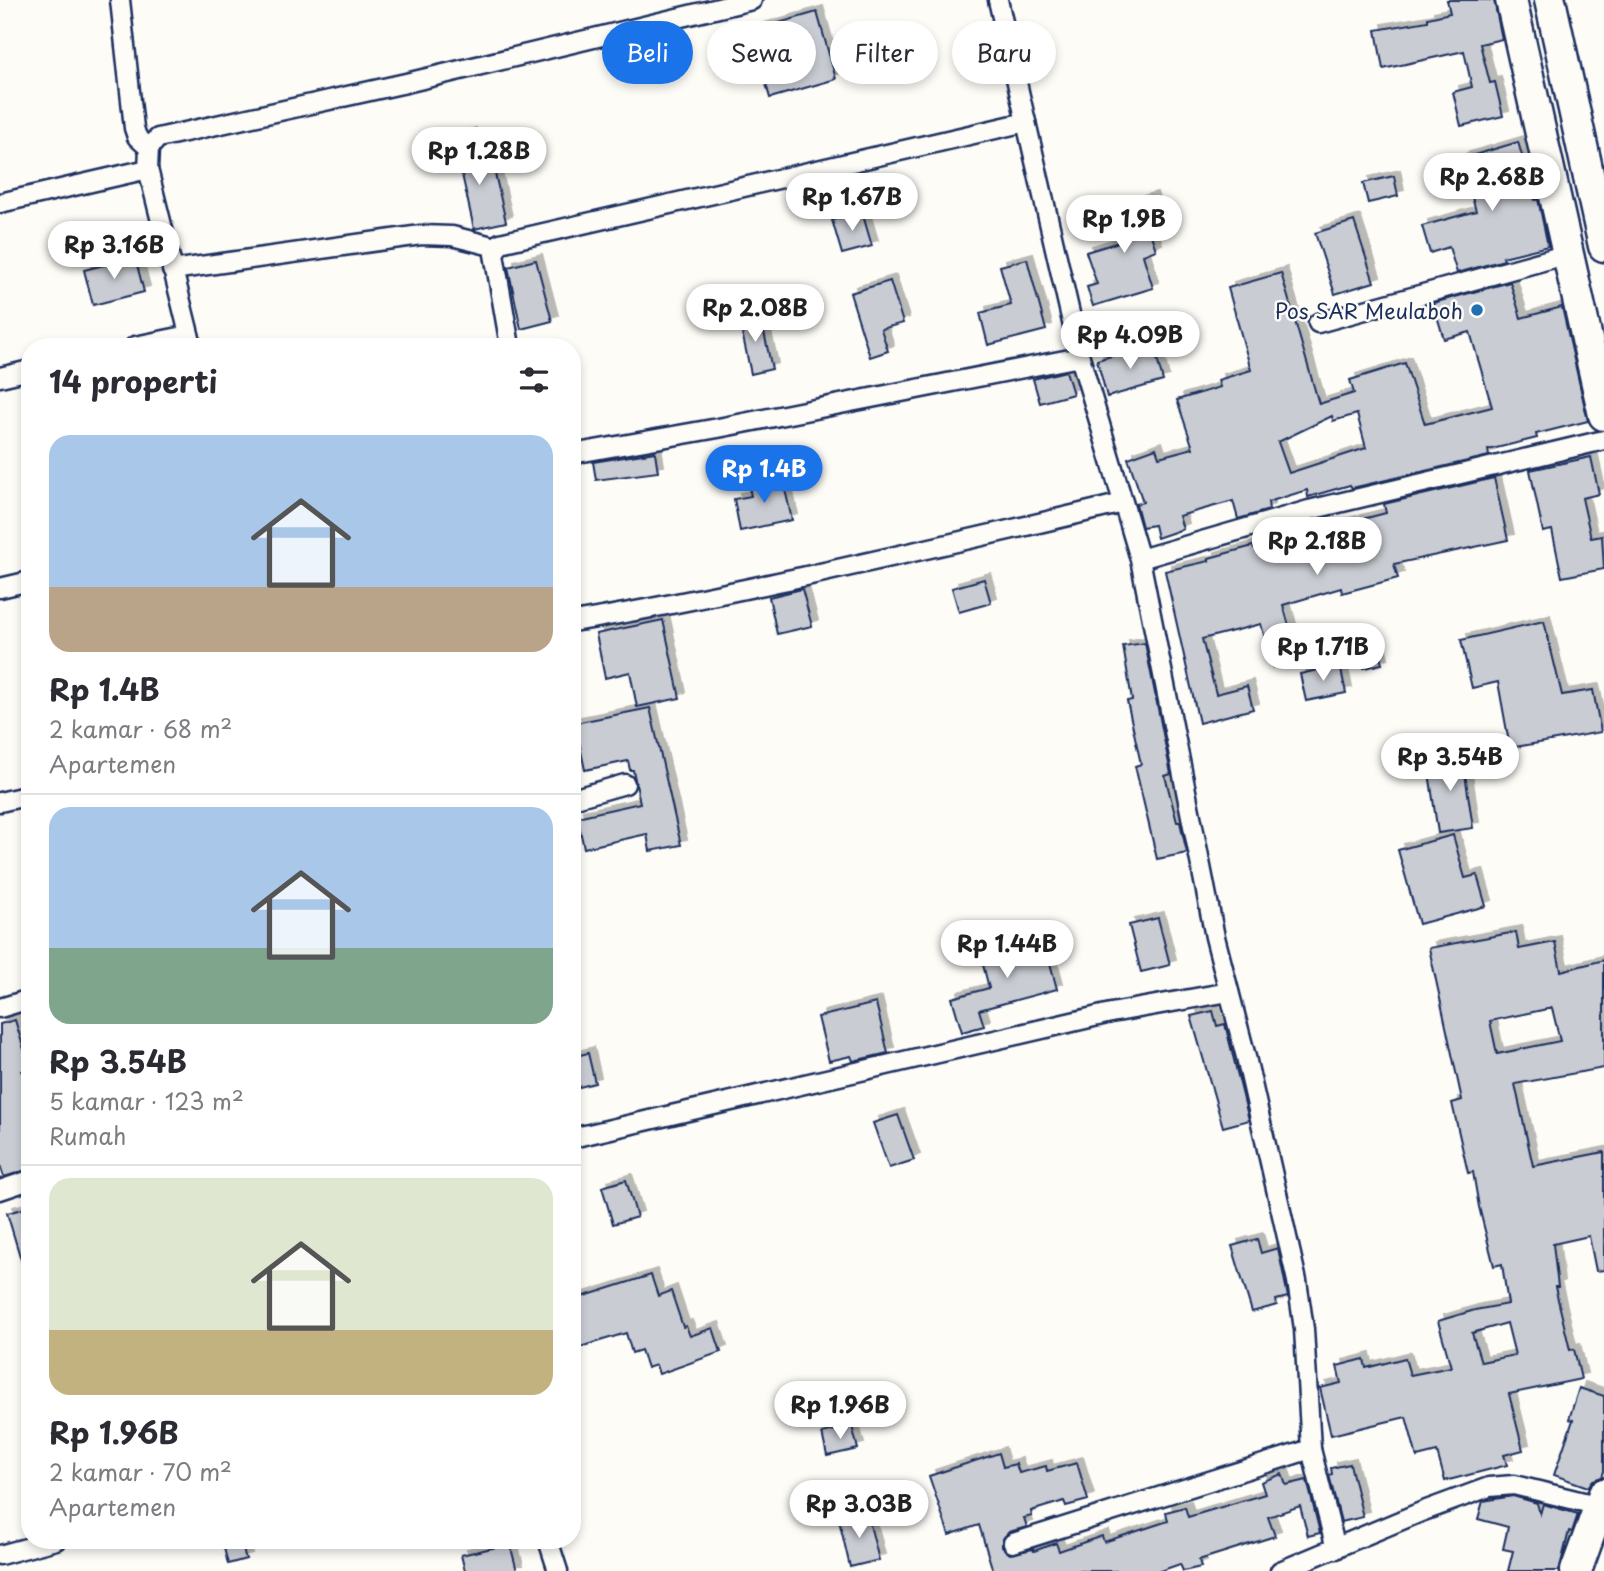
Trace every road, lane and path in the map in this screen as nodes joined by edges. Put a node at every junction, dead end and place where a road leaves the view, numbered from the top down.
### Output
1 (120, 0) edge
2 (752, 0) edge
3 (998, 0) edge
4 (1511, 0) edge
5 (1550, 0) edge
6 (1026, 122) junction
7 (149, 148) junction
8 (148, 169) junction
9 (0, 203) edge
10 (1604, 246) edge
11 (496, 247) junction
12 (1569, 254) junction
13 (172, 270) junction
14 (1318, 323) dead end
15 (190, 338) edge
16 (509, 338) edge
17 (1080, 357) junction
18 (21, 372) edge
19 (0, 377) edge
20 (1604, 415) edge
21 (1604, 440) edge
22 (581, 452) edge
23 (1123, 503) junction
24 (1140, 559) junction
25 (21, 583) edge
26 (0, 588) edge
27 (581, 621) edge
28 (625, 784) dead end
29 (581, 796) edge
30 (21, 797) edge
31 (0, 802) edge
32 (1229, 992) junction
33 (21, 1002) edge
34 (0, 1008) edge
35 (581, 1136) edge
36 (21, 1183) edge
37 (0, 1189) edge
38 (1311, 1449) junction
39 (1602, 1500) edge
40 (1013, 1543) dead end
41 (22, 1549) edge
42 (551, 1549) edge
43 (1336, 1549) junction
44 (0, 1555) edge
45 (558, 1571) edge
46 (1280, 1571) edge
47 (1576, 1571) edge

1 - 7 street
2 - 7 street
3 - 6 street
4 - 12 highway
5 - 10 highway
6 - 11 street
6 - 17 street
7 - 8 street
8 - 9 street
8 - 13 street
11 - 13 street
11 - 16 street
12 - 14 street
12 - 20 highway
13 - 15 street
17 - 22 street
17 - 23 street
18 - 19 street
21 - 24 street
23 - 24 street
23 - 27 street
24 - 32 street
25 - 26 street
28 - 29 street
30 - 31 street
32 - 35 street
32 - 38 street
33 - 34 street
36 - 37 street
38 - 40 street
38 - 43 street
39 - 43 street
39 - 47 highway
41 - 44 street
42 - 45 street
43 - 46 street

